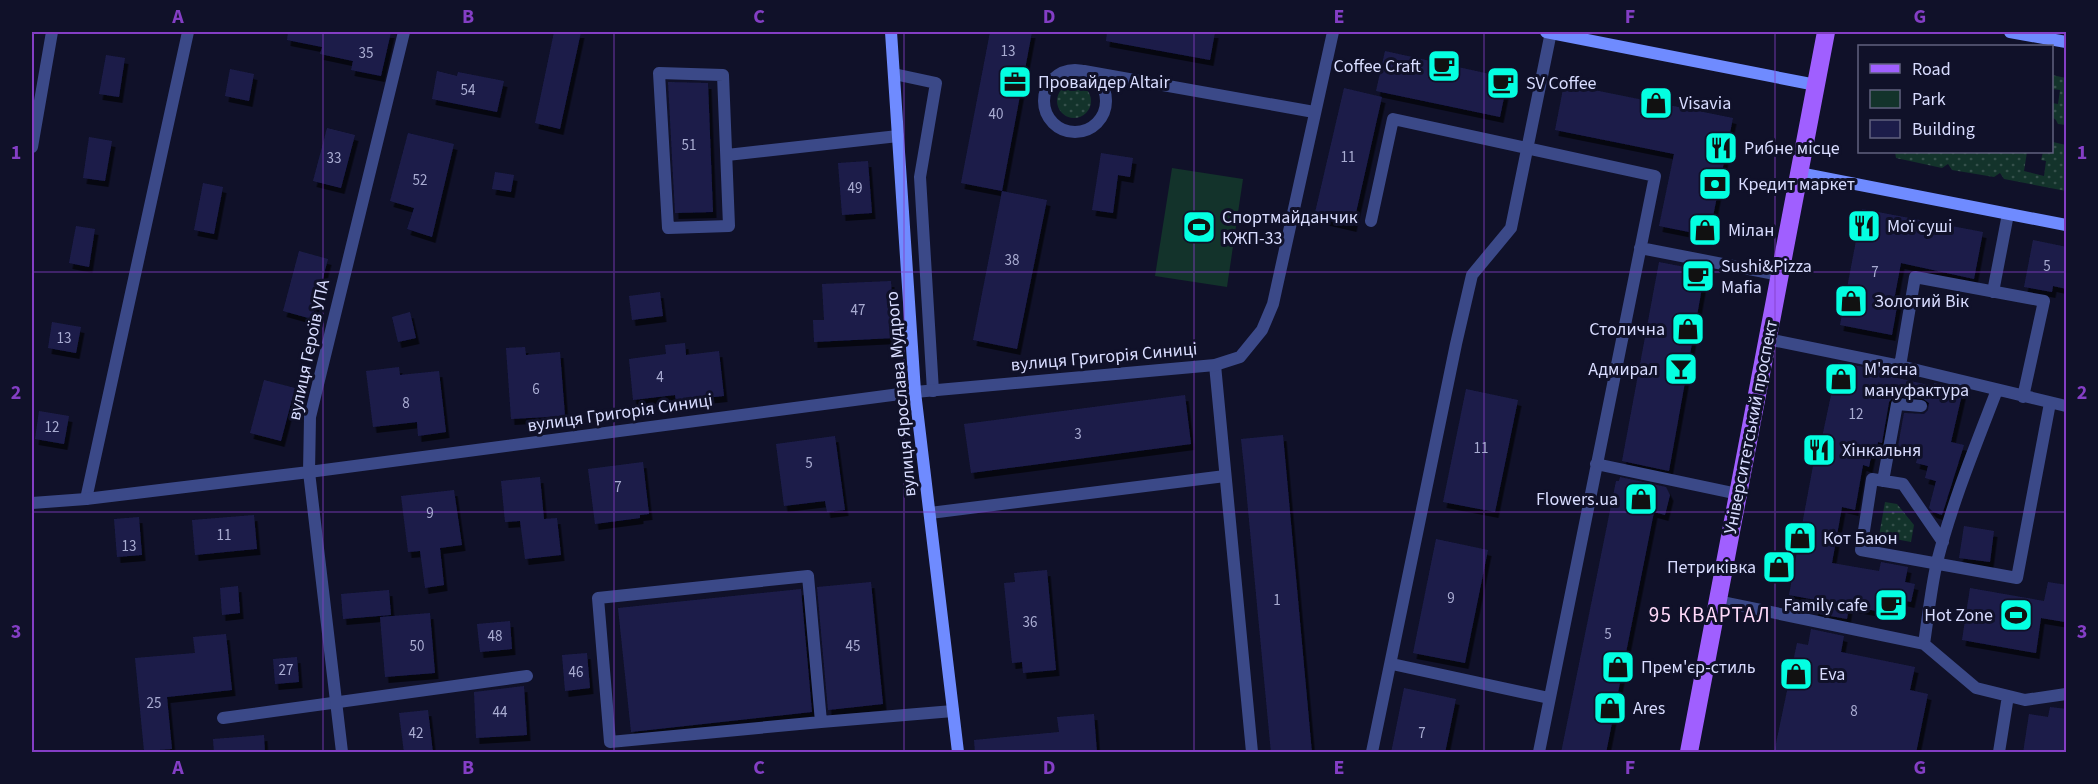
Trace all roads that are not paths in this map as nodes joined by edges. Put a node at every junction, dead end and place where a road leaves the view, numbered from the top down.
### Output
1 (52, 32) edge
2 (188, 32) edge
3 (404, 32) edge
4 (891, 32) edge
5 (1333, 32) edge
6 (1549, 32) edge
7 (1826, 32) edge
8 (2010, 32) edge
9 (2046, 35) edge
10 (2067, 42) edge
11 (1084, 71) junction
12 (894, 74) junction
13 (1816, 86) junction
14 (1314, 112) junction
15 (898, 136) junction
16 (32, 147) edge
17 (1527, 149) junction
18 (727, 155) junction
19 (1799, 173) junction
20 (2008, 214) junction
21 (1371, 221) dead end
22 (2067, 225) edge
23 (1640, 248) junction
24 (1780, 275) junction
25 (1992, 292) junction
26 (1767, 339) junction
27 (1215, 365) junction
28 (1900, 366) junction
29 (1997, 390) junction
30 (933, 391) junction
31 (915, 392) junction
32 (2024, 397) junction
33 (2050, 403) junction
34 (1921, 406) dead end
35 (2067, 406) edge
36 (1596, 464) junction
37 (309, 472) junction
38 (1226, 476) junction
39 (1883, 481) junction
40 (1738, 494) junction
41 (86, 499) junction
42 (32, 503) edge
43 (930, 513) junction
44 (1943, 542) junction
45 (1937, 564) junction
46 (1718, 601) junction
47 (1924, 644) junction
48 (1392, 664) junction
49 (527, 676) dead end
50 (2067, 694) edge
51 (2008, 696) junction
52 (1550, 698) junction
53 (336, 703) junction
54 (953, 711) junction
55 (223, 718) dead end
56 (821, 722) junction
57 (342, 753) edge
58 (958, 753) edge
59 (1252, 753) edge
60 (1372, 753) edge
61 (1539, 753) edge
62 (1689, 753) edge
63 (1999, 753) edge

1 - 16 street
2 - 41 street
3 - 37 street, вулиця Героїв УПА
4 - 12 street, вулиця Ярослава Мудрого
5 - 14 street, вулиця Григорія Синиці
6 - 13 street
6 - 17 street
7 - 13 main road, Університетський проспект
8 - 9 street
9 - 10 street
11 - 11 street
11 - 14 street
12 - 15 street, вулиця Ярослава Мудрого
12 - 30 street
13 - 19 main road, Університетський проспект
14 - 27 street, вулиця Григорія Синиці
15 - 18 street
15 - 31 street, вулиця Ярослава Мудрого
17 - 21 street
17 - 23 street
17 - 48 street
18 - 18 street
19 - 20 street
19 - 24 main road, Університетський проспект
20 - 22 street
20 - 25 street
23 - 24 street
23 - 36 street
24 - 26 main road, Університетський проспект
25 - 28 street
25 - 32 street
26 - 28 street
26 - 40 main road, Університетський проспект
27 - 30 street, вулиця Григорія Синиці
27 - 38 street
28 - 29 street
29 - 32 street
29 - 44 street
30 - 31 street, вулиця Григорія Синиці
31 - 37 street, вулиця Григорія Синиці
31 - 43 street, вулиця Ярослава Мудрого
32 - 33 street
33 - 35 street
33 - 45 street
34 - 39 street
36 - 40 street
36 - 52 street
37 - 41 street, вулиця Григорія Синиці
37 - 53 street, вулиця Героїв УПА
38 - 43 street
38 - 59 street
39 - 44 street
39 - 45 street
40 - 46 main road, Університетський проспект
41 - 42 street, вулиця Григорія Синиці
43 - 54 street, вулиця Ярослава Мудрого
44 - 45 street
45 - 47 street
46 - 47 street
46 - 62 main road, Університетський проспект
47 - 51 street
48 - 52 street
48 - 60 street
49 - 53 street
50 - 51 street
51 - 63 street
52 - 61 street
53 - 55 street
53 - 57 street, вулиця Героїв УПА
54 - 56 street
54 - 58 street, вулиця Ярослава Мудрого
56 - 56 street

